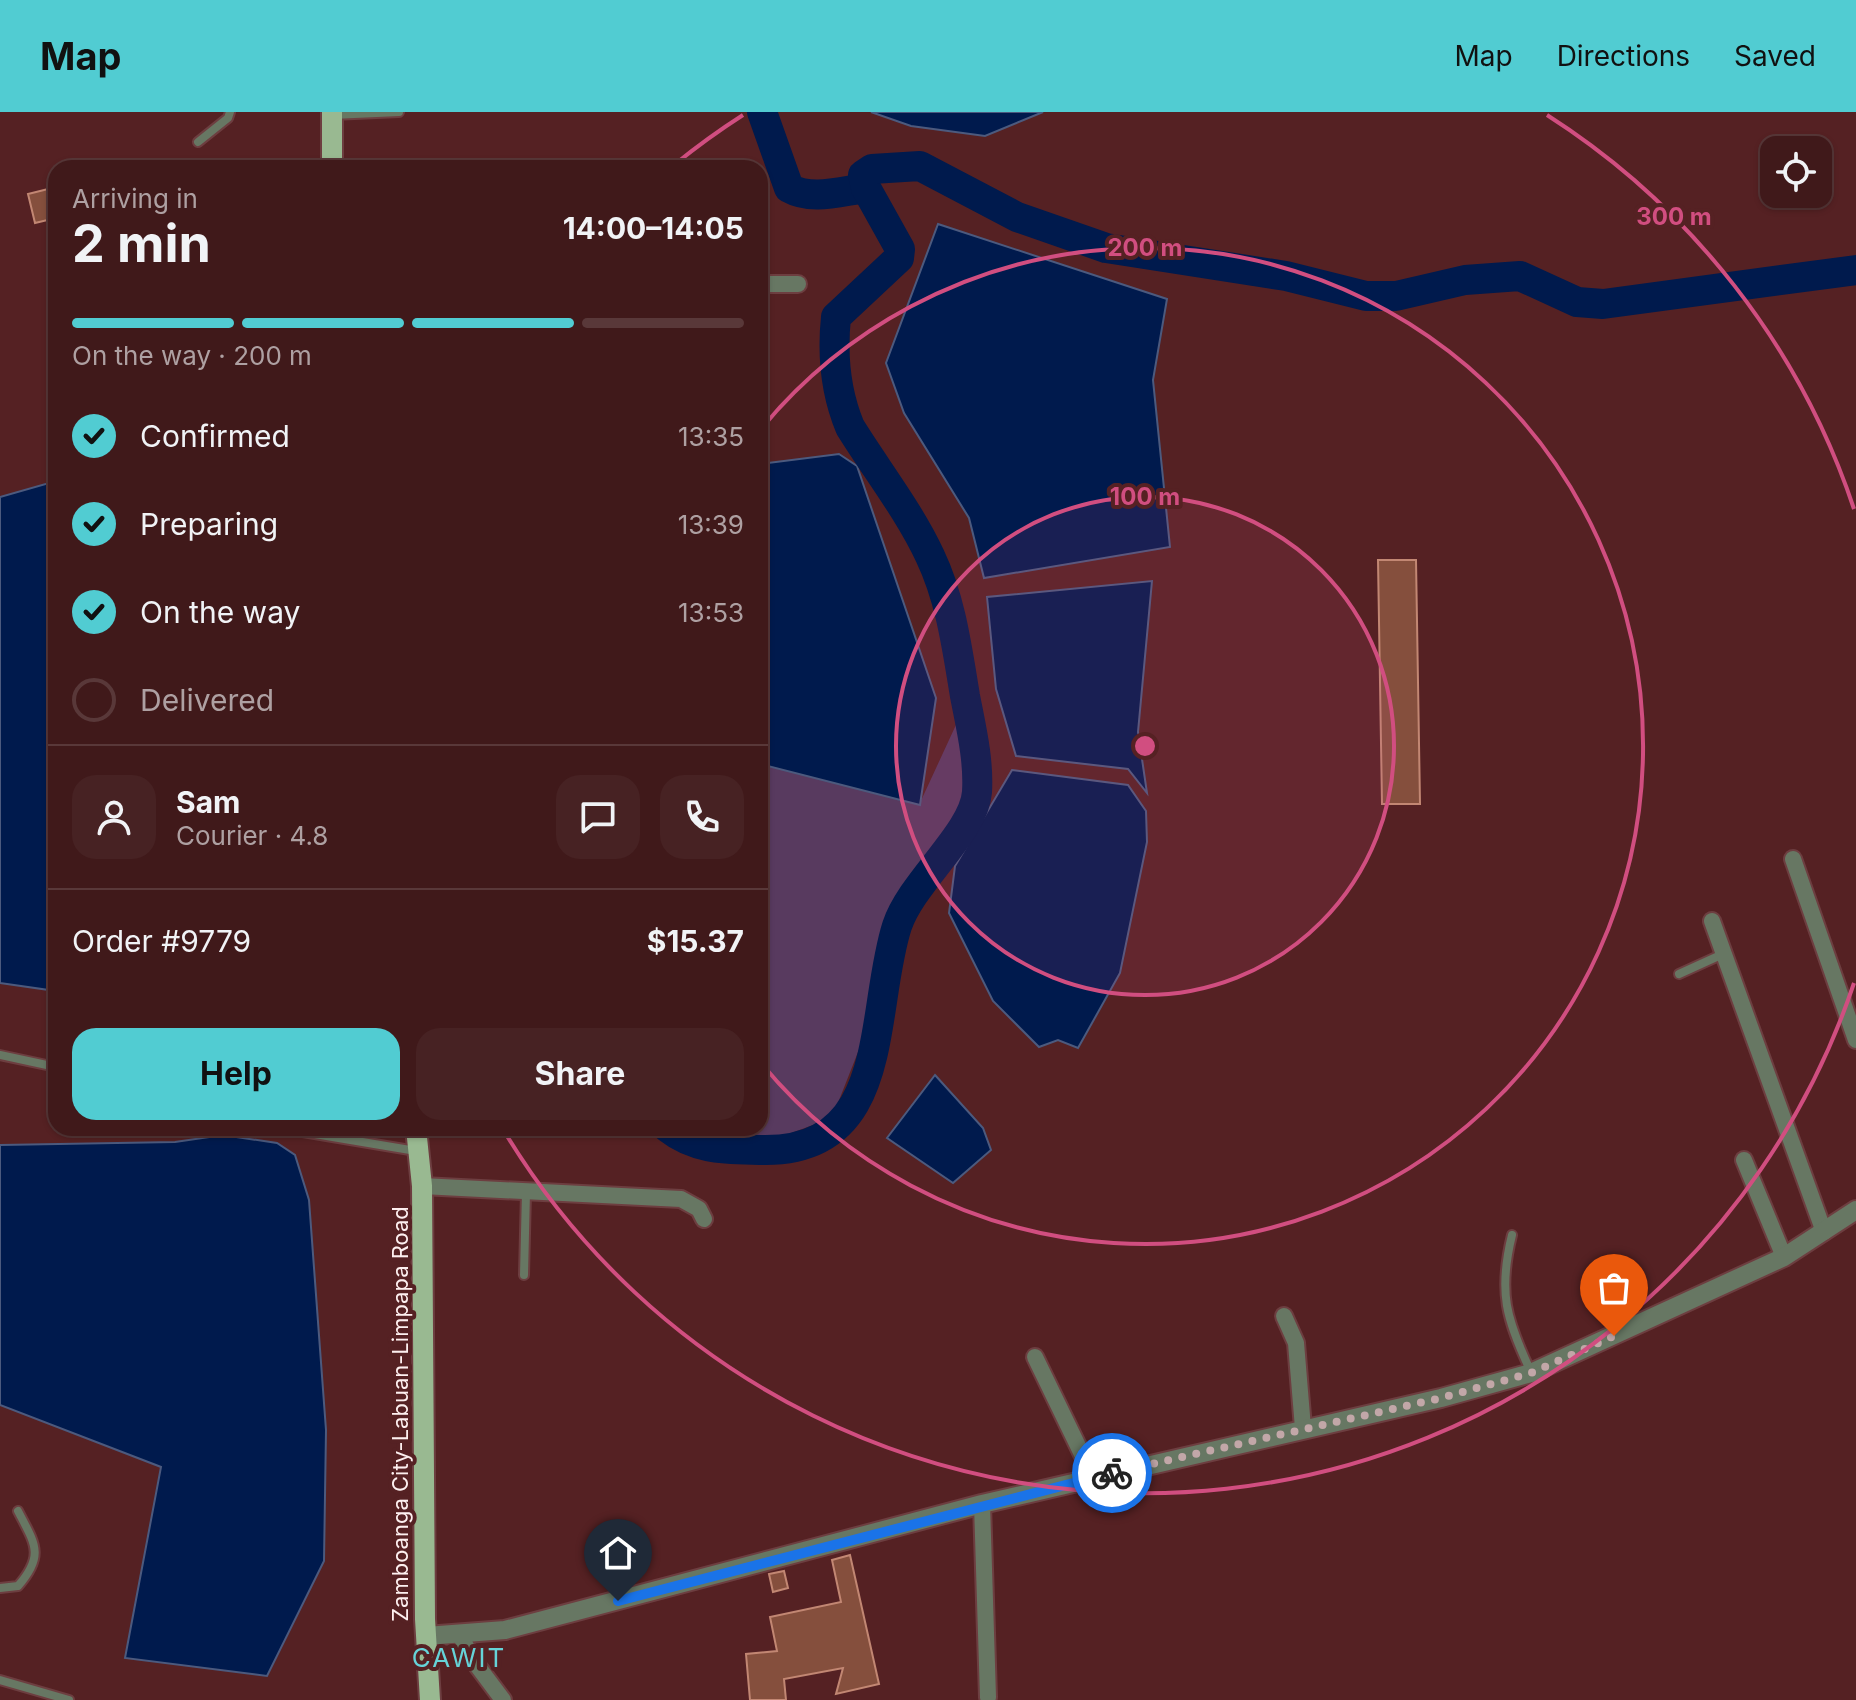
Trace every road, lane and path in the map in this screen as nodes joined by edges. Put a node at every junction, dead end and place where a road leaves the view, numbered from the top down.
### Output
1 (230, 112) edge
2 (399, 112) edge
3 (332, 114) edge
4 (198, 142) dead end
5 (332, 160) edge
6 (768, 284) edge
7 (798, 284) dead end
8 (1793, 859) dead end
9 (1712, 921) dead end
10 (1723, 954) junction
11 (1679, 974) dead end
12 (1856, 1040) edge
13 (0, 1055) edge
14 (48, 1065) edge
15 (328, 1136) edge
16 (417, 1136) edge
17 (420, 1151) junction
18 (1744, 1160) dead end
19 (422, 1186) junction
20 (526, 1192) junction
21 (1856, 1210) edge
22 (704, 1219) dead end
23 (1824, 1232) junction
24 (1512, 1235) dead end
25 (1784, 1257) junction
26 (524, 1275) dead end
27 (1284, 1316) dead end
28 (1035, 1357) dead end
29 (1531, 1373) junction
30 (1303, 1428) junction
31 (1093, 1477) junction
32 (982, 1504) junction
33 (18, 1511) dead end
34 (0, 1588) edge
35 (459, 1633) junction
36 (426, 1636) junction
37 (0, 1680) edge
38 (988, 1697) dead end
39 (69, 1700) edge
40 (430, 1700) edge
41 (503, 1700) edge

1 - 4 lane
2 - 3 lane
3 - 5 main road
6 - 7 street
8 - 12 street
9 - 10 street
10 - 11 lane
10 - 23 street
13 - 14 lane
15 - 17 lane
16 - 17 main road, Zamboanga City-Labuan-Limpapa Road
17 - 19 main road, Zamboanga City-Labuan-Limpapa Road
18 - 25 street
19 - 20 street
19 - 36 main road, Zamboanga City-Labuan-Limpapa Road
20 - 22 street
20 - 26 lane
21 - 23 street
23 - 25 street
24 - 29 lane
25 - 29 street
27 - 30 street
28 - 31 street
29 - 30 street
30 - 31 street
31 - 32 street
32 - 35 street
32 - 38 street
33 - 34 lane
35 - 36 street
35 - 41 street
36 - 40 main road, Zamboanga City-Labuan-Limpapa Road
37 - 39 lane

